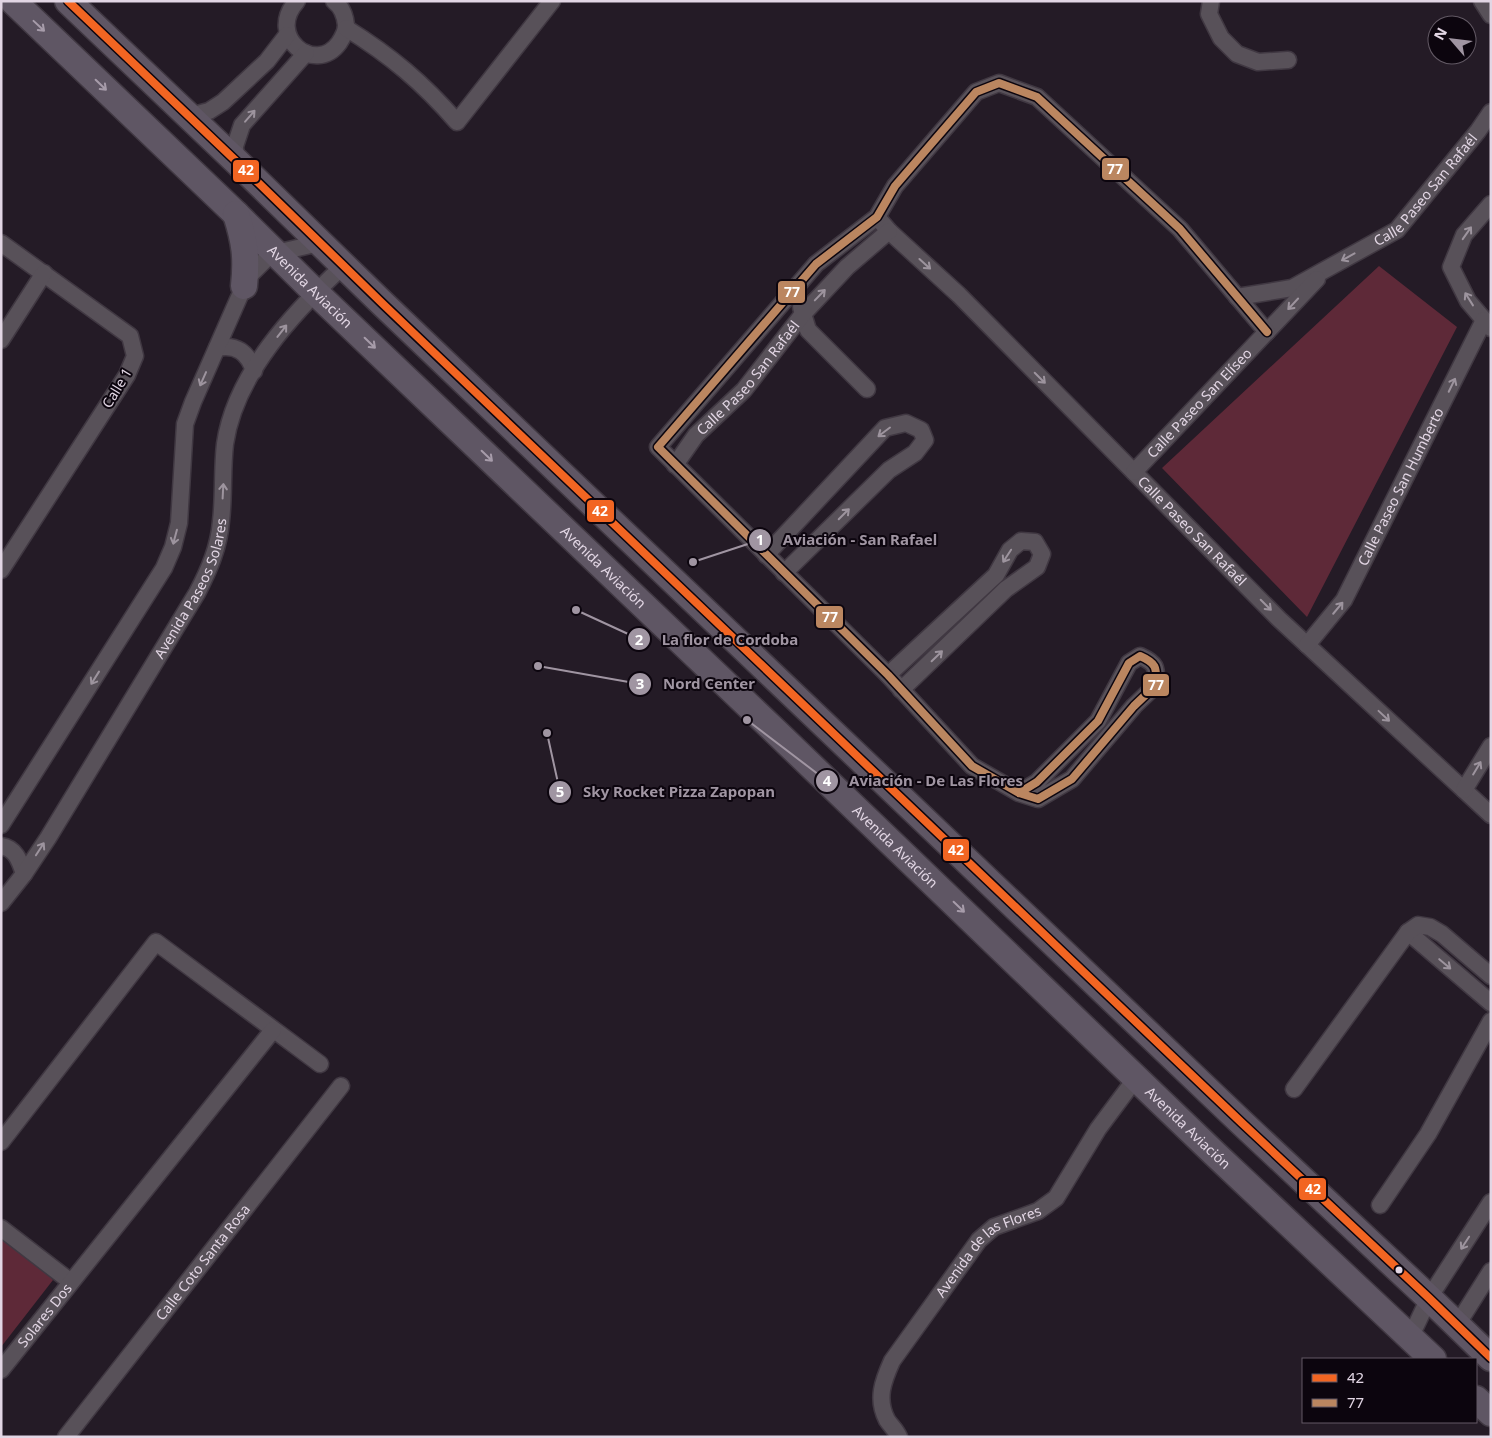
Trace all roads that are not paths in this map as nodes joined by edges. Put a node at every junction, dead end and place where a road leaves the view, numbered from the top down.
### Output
1 (13, 1) edge
2 (68, 1) edge
3 (296, 1) edge
4 (552, 1) edge
5 (1211, 1) edge
6 (1482, 1) edge
7 (339, 3) edge
8 (1491, 15) edge
9 (93, 25) junction
10 (346, 28) junction
11 (287, 35) junction
12 (66, 52) junction
13 (306, 53) junction
14 (1288, 60) dead end
15 (190, 116) junction
16 (1489, 120) edge
17 (236, 161) junction
18 (1491, 204) edge
19 (236, 214) junction
20 (877, 217) junction
21 (889, 231) junction
22 (1, 243) edge
23 (319, 243) junction
24 (276, 253) junction
25 (816, 264) junction
26 (343, 266) junction
27 (1327, 268) junction
28 (44, 273) junction
29 (835, 280) junction
30 (244, 286) junction
31 (797, 286) junction
32 (315, 292) junction
33 (1237, 297) junction
34 (803, 314) junction
35 (1487, 324) edge
36 (1267, 332) junction
37 (1, 340) edge
38 (217, 348) junction
39 (254, 371) junction
40 (867, 389) dead end
41 (675, 465) junction
42 (1134, 472) junction
43 (766, 554) junction
44 (1, 570) edge
45 (784, 573) junction
46 (1307, 645) junction
47 (888, 675) junction
48 (901, 690) junction
49 (1491, 746) edge
50 (1464, 790) junction
51 (1019, 793) junction
52 (1491, 815) edge
53 (1, 825) edge
54 (1, 846) edge
55 (24, 874) junction
56 (1, 903) edge
57 (1408, 932) junction
58 (1491, 976) edge
59 (1491, 1002) edge
60 (1491, 1021) edge
61 (273, 1030) junction
62 (320, 1064) dead end
63 (1136, 1078) junction
64 (341, 1086) dead end
65 (1294, 1089) dead end
66 (1, 1142) edge
67 (1380, 1205) dead end
68 (1489, 1209) edge
69 (1, 1228) edge
70 (1491, 1271) edge
71 (71, 1282) junction
72 (1429, 1298) junction
73 (1457, 1325) junction
74 (1410, 1338) junction
75 (1432, 1358) edge
76 (1491, 1358) edge
77 (1, 1370) edge
78 (1477, 1400) edge
79 (1491, 1413) edge
80 (66, 1437) edge
81 (899, 1437) edge

1 -> 12 main road, Avenida Aviación
2 - 9 main road
3 - 11 street
4 - 10 street
5 - 14 street
6 - 8 street
7 - 10 street
9 - 12 main road
9 - 15 main road
10 - 13 street
11 - 13 street
11 - 15 street
12 -> 19 main road, Avenida Aviación
17 -> 13 street
15 - 17 main road
16 -> 27 street, Calle Paseo San Rafaél
17 - 23 main road
35 -> 18 street
19 - 24 main road, Avenida Aviación
19 - 30 main road
20 - 21 street, Calle Paseo San Rafaél
20 - 25 street, Calle Paseo San Rafaél
20 - 33 street, Calle Paseo San Rafaél
21 - 29 street, Calle Paseo San Rafaél
21 -> 42 street, Calle Paseo San Rafaél
22 - 28 street, Calle 1
23 - 24 street
23 - 26 main road
24 - 30 street
24 - 32 main road, Avenida Aviación
25 - 29 street
25 - 31 street, Calle Paseo San Rafaél
26 - 32 street, Avenida Paseos Solares
26 - 72 main road
27 - 33 street, Calle Paseo San Rafaél
27 -> 36 street, Calle Paseo San Elíseo
28 - 37 street
28 - 44 street, Calle 1
34 -> 29 street, Calle Paseo San Rafaél
30 - 38 street
31 - 34 street
31 - 41 street, Calle Paseo San Rafaél
39 -> 32 street, Avenida Paseos Solares
32 -> 63 main road, Avenida Aviación
33 - 36 street
34 - 40 street
34 - 41 street, Calle Paseo San Rafaél
46 -> 35 street, Calle Paseo San Humberto
36 - 42 street, Calle Paseo San Elíseo
38 - 39 street
38 -> 53 street
55 -> 39 street, Avenida Paseos Solares
41 - 43 street
42 -> 46 street, Calle Paseo San Rafaél
43 - 45 street
45 -> 43 street
45 - 47 street
46 -> 50 street, Calle Paseo San Rafaél
47 - 48 street
48 -> 47 street
48 - 51 street
50 -> 49 street
50 - 52 street, Calle Paseo San Rafaél
51 - 51 street
54 - 55 street
55 - 56 street, Avenida Paseos Solares
57 - 58 street
57 -> 59 street
57 - 65 street
60 - 67 street
61 - 62 street
61 - 66 street
61 - 71 street
63 - 74 main road, Avenida Aviación
63 - 81 street, Avenida de las Flores
64 - 80 street, Calle Coto Santa Rosa
68 -> 72 street
69 - 71 street, Solares Dos
70 - 73 street
71 - 77 street, Solares Dos
72 - 73 main road
72 - 74 street
73 - 76 main road
74 - 75 main road, Avenida Aviación
78 - 79 main road

